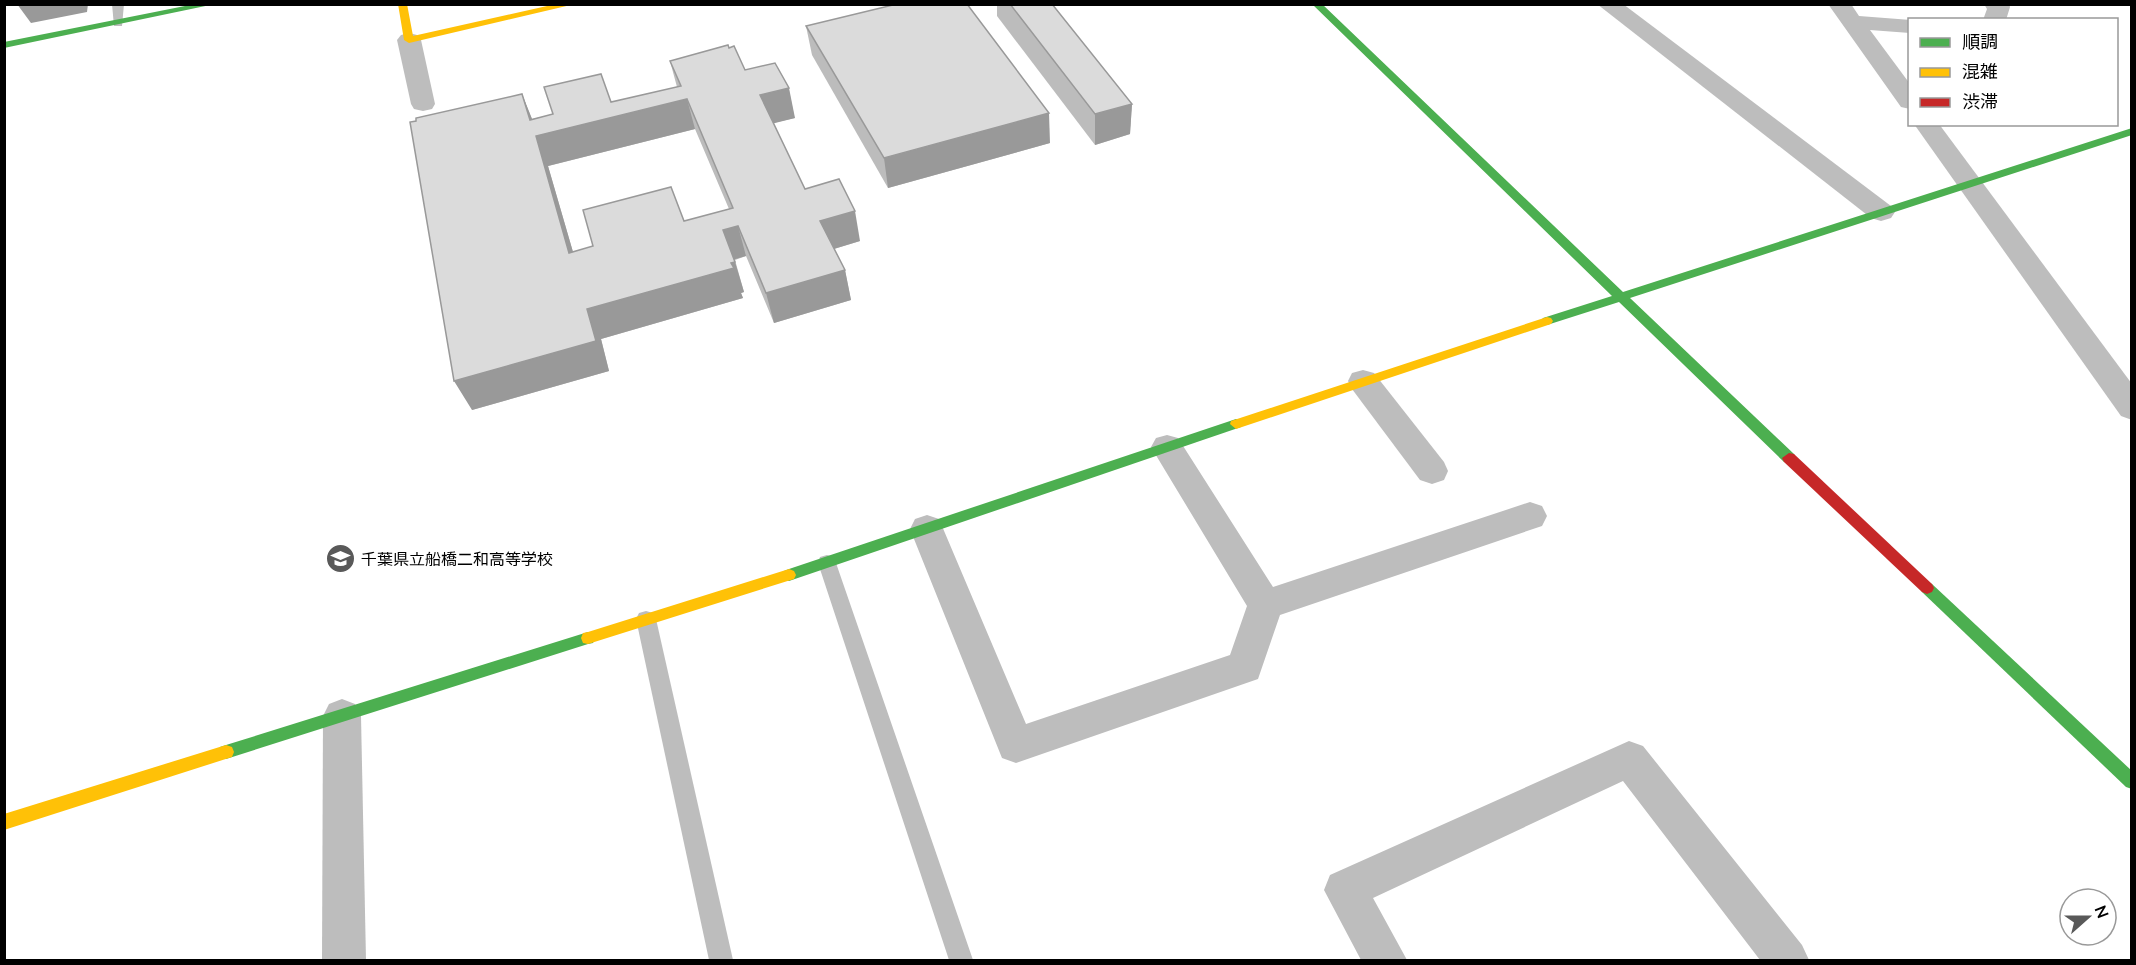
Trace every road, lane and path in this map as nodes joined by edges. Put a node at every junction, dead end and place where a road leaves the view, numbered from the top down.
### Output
1 (118, 4) edge
2 (211, 4) edge
3 (402, 4) edge
4 (571, 4) edge
5 (1316, 4) edge
6 (1608, 4) edge
7 (1995, 4) edge
8 (1845, 13) edge
9 (1995, 18) edge
10 (118, 23) junction
11 (1908, 26) edge
12 (409, 40) junction
13 (4, 45) edge
14 (1908, 99) edge
15 (423, 104) dead end
16 (1927, 126) edge
17 (2132, 131) edge
18 (1969, 185) junction
19 (1881, 212) junction
20 (1620, 298) junction
21 (1363, 381) junction
22 (2132, 408) edge
23 (1167, 447) junction
24 (1432, 471) dead end
25 (1530, 516) dead end
26 (927, 529) junction
27 (827, 563) junction
28 (1264, 605) junction
29 (646, 620) junction
30 (342, 716) junction
31 (2132, 782) edge
32 (4, 822) edge
33 (344, 960) edge
34 (721, 960) edge
35 (961, 960) edge
36 (1385, 960) edge
37 (1787, 960) edge

1 - 10 lane
2 - 10 street
3 - 12 street
4 - 12 street
5 - 20 street
6 - 19 street
7 - 9 street
8 - 11 street
8 - 14 street
10 - 13 street
12 - 15 street
16 - 18 street
17 - 18 street
18 - 19 street
18 - 22 street
19 - 20 street
20 - 21 street
20 - 31 street
21 - 23 street
21 - 24 street
23 - 26 street
23 - 28 street
25 - 28 street
26 - 27 street
26 - 28 street
27 - 29 street
27 - 35 lane
29 - 30 street
29 - 34 lane
30 - 32 street
30 - 33 street
36 - 37 street

